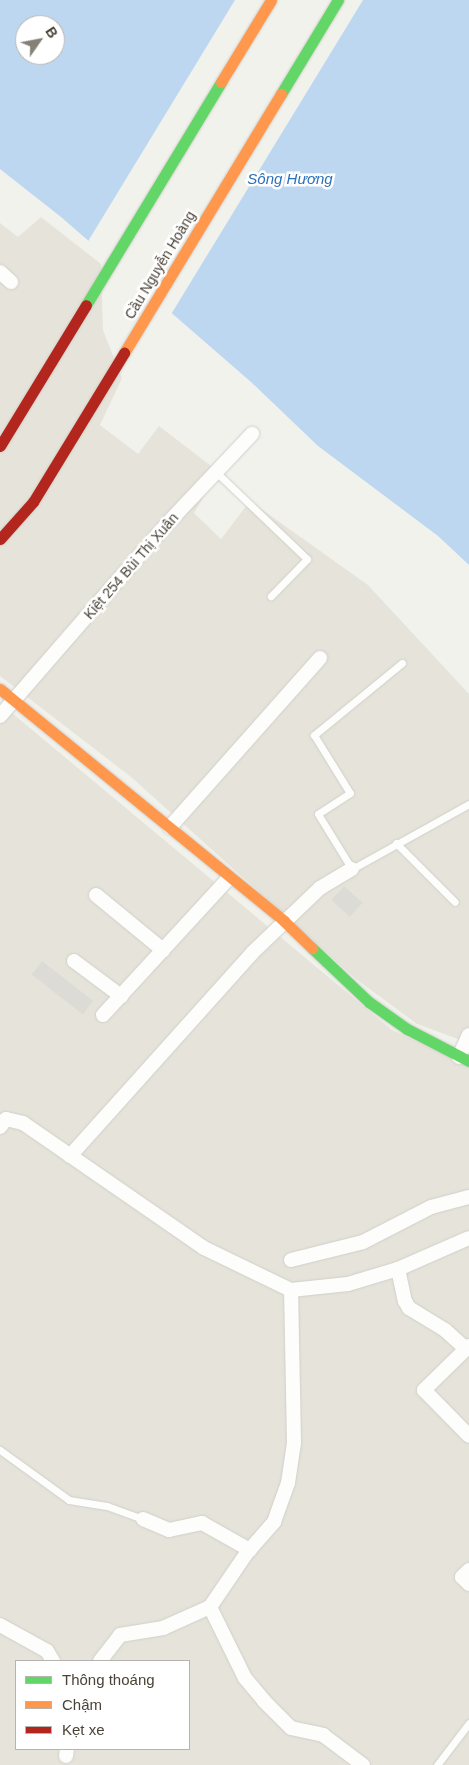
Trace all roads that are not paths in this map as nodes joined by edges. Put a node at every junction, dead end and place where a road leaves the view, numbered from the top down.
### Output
1 (256, 0) edge
2 (270, 0) edge
3 (324, 0) edge
4 (338, 0) edge
5 (0, 272) edge
6 (11, 282) dead end
7 (45, 361) junction
8 (0, 423) edge
9 (252, 434) dead end
10 (0, 446) edge
11 (216, 472) junction
12 (0, 533) edge
13 (0, 539) edge
14 (271, 596) dead end
15 (320, 658) dead end
16 (402, 663) dead end
17 (0, 689) edge
18 (13, 700) junction
19 (0, 716) edge
20 (469, 804) edge
21 (170, 827) junction
22 (396, 843) junction
23 (352, 869) junction
24 (229, 878) junction
25 (96, 896) dead end
26 (455, 902) dead end
27 (284, 920) junction
28 (163, 950) junction
29 (74, 961) dead end
30 (121, 996) junction
31 (103, 1015) dead end
32 (469, 1036) edge
33 (464, 1059) edge
34 (2, 1121) edge
35 (70, 1156) junction
36 (469, 1197) edge
37 (469, 1238) edge
38 (291, 1260) dead end
39 (398, 1269) junction
40 (292, 1290) junction
41 (467, 1348) edge
42 (469, 1436) edge
43 (0, 1450) edge
44 (143, 1518) joint
45 (250, 1550) junction
46 (469, 1570) edge
47 (469, 1584) edge
48 (210, 1607) junction
49 (0, 1625) edge
50 (52, 1660) edge
51 (101, 1660) edge
52 (469, 1723) edge
53 (363, 1765) edge
54 (437, 1765) edge

1 - 7 main road
2 - 7 main road
3 - 12 main road, Cầu Nguyễn Hoàng
4 - 13 main road, Cầu Nguyễn Hoàng
5 - 6 street
7 - 8 main road
7 - 10 main road
9 - 11 street, Kiệt 254 Bùi Thị Xuân
11 - 14 lane
11 - 18 street, Kiệt 254 Bùi Thị Xuân
15 - 21 street
16 - 23 lane
17 - 18 main road
18 - 19 street, Kiệt 254 Bùi Thị Xuân
18 - 21 main road
20 - 22 lane
21 - 24 main road
22 - 23 lane
22 - 26 lane
23 - 27 street
24 - 27 main road
24 - 28 street
25 - 28 street
27 - 33 main road
27 - 35 street
28 - 30 street
29 - 30 street
30 - 31 street
32 - 33 street
34 - 35 street
35 - 40 street
36 - 38 street
37 - 39 street
39 - 40 street
39 - 41 street
40 - 45 street
41 - 42 street
43 - 44 lane
44 - 45 street
45 - 48 street
46 - 47 street
48 - 51 street
48 - 53 street
49 - 50 street
52 - 54 lane

